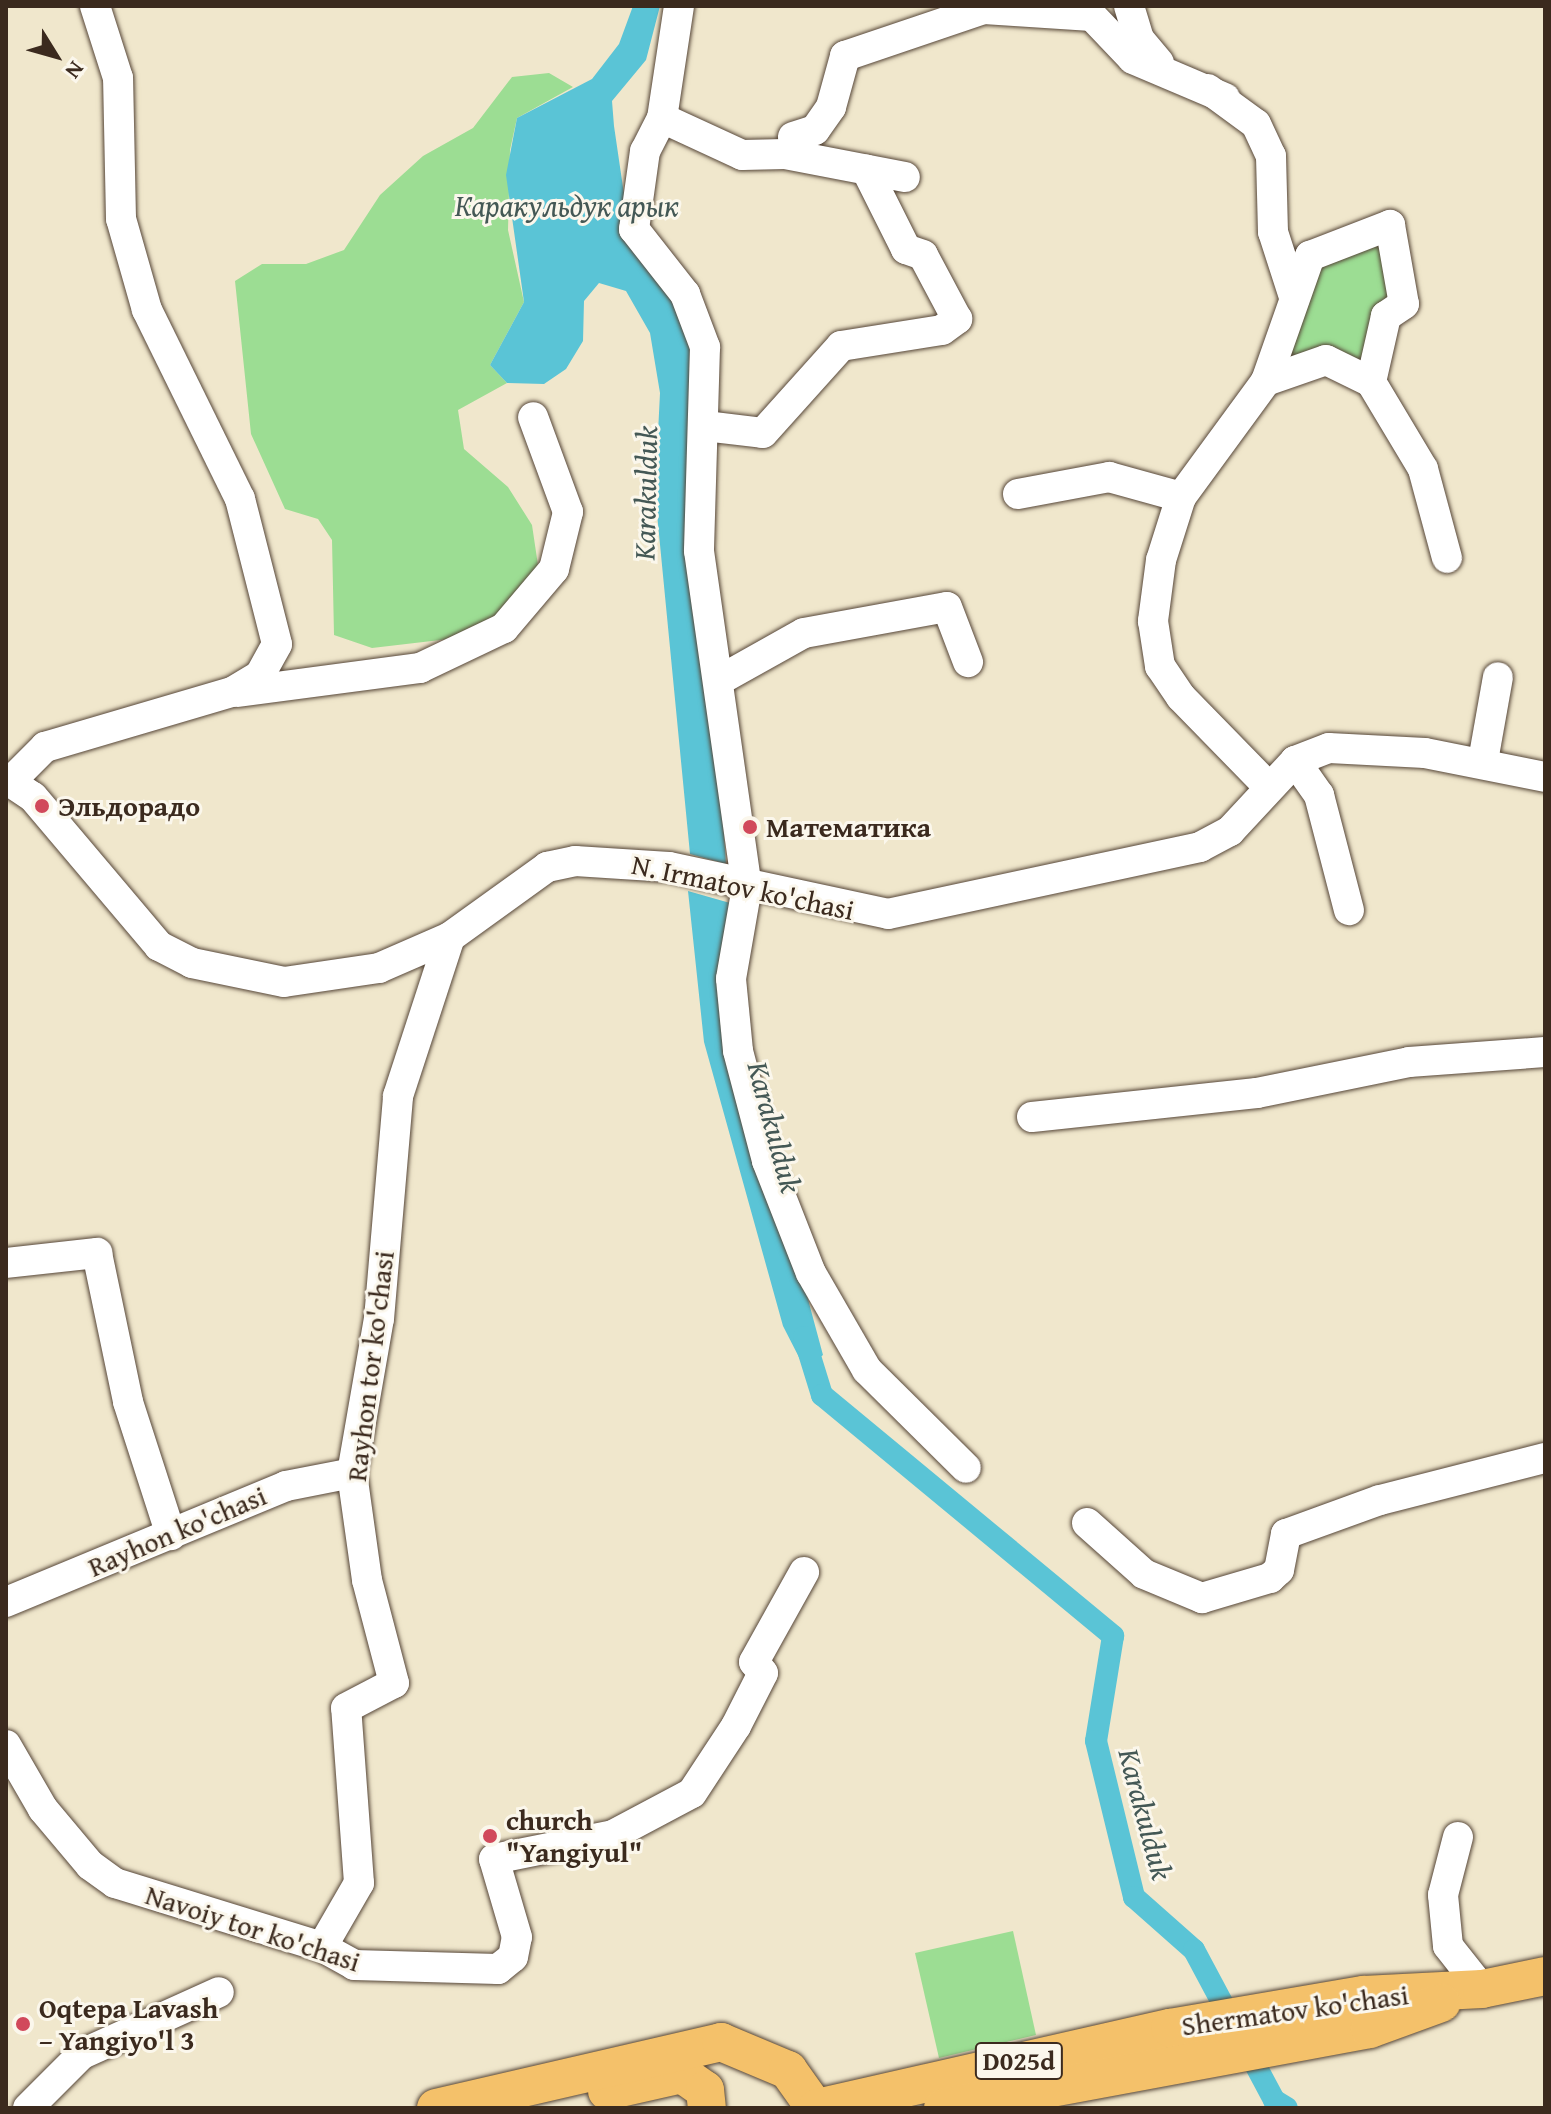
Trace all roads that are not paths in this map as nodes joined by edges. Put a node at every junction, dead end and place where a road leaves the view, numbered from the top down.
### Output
1 (95, 6) edge
2 (679, 6) edge
3 (1129, 6) edge
4 (1225, 98) junction
5 (662, 118) junction
6 (793, 137) dead end
7 (866, 169) junction
8 (905, 177) dead end
9 (1294, 297) junction
10 (1266, 381) junction
11 (1371, 382) junction
12 (533, 417) dead end
13 (705, 426) junction
14 (1018, 494) dead end
15 (1181, 497) junction
16 (1447, 558) dead end
17 (968, 662) dead end
18 (1498, 677) dead end
19 (718, 681) junction
20 (232, 692) junction
21 (1295, 761) junction
22 (1483, 761) junction
23 (1545, 777) edge
24 (9, 779) edge
25 (1268, 786) junction
26 (747, 887) junction
27 (1349, 910) dead end
28 (450, 937) junction
29 (1545, 1052) edge
30 (1032, 1117) dead end
31 (6, 1263) edge
32 (1545, 1458) edge
33 (966, 1468) dead end
34 (352, 1473) junction
35 (1087, 1523) dead end
36 (171, 1535) junction
37 (804, 1572) dead end
38 (6, 1602) edge
39 (6, 1745) edge
40 (1458, 1837) dead end
41 (322, 1947) junction
42 (1545, 1976) edge
43 (1482, 1989) junction
44 (219, 1992) dead end
45 (1166, 2047) junction
46 (28, 2108) edge
47 (436, 2108) edge
48 (538, 2108) edge
49 (707, 2108) edge
50 (816, 2108) edge
51 (943, 2108) edge

1 - 20 street
2 - 5 street
3 - 4 street
4 - 6 street
4 - 9 street
5 - 7 street
5 - 13 street
7 - 8 street
7 - 13 street
9 - 10 street
9 - 11 street
10 - 11 street
10 - 15 street
11 - 16 street
12 - 20 street
13 - 19 street
14 - 15 street
15 - 25 street
17 - 19 street
18 - 22 street
19 - 26 street
20 - 24 street
21 - 22 street, N. Irmatov ko'chasi
21 - 25 street, N. Irmatov ko'chasi
21 - 27 street
22 - 23 street, N. Irmatov ko'chasi
24 - 28 street, N. Irmatov ko'chasi
25 - 26 street, N. Irmatov ko'chasi
26 - 28 street, N. Irmatov ko'chasi
26 - 33 street
28 - 34 street, Rayhon tor ko'chasi
29 - 30 street
31 - 36 street
32 - 35 street
34 - 36 street, Rayhon ko'chasi
34 - 41 street, Rayhon tor ko'chasi
36 - 38 street, Rayhon ko'chasi
37 - 41 street, Navoiy tor ko'chasi
39 - 41 street, Navoiy tor ko'chasi
40 - 43 street
42 - 43 main road, Shermatov ko'chasi / D025d
43 - 45 main road, Shermatov ko'chasi / D025d
44 - 46 street
45 - 50 main road, D025d
45 - 51 main road, D025d
47 - 50 main road
48 - 49 main road

